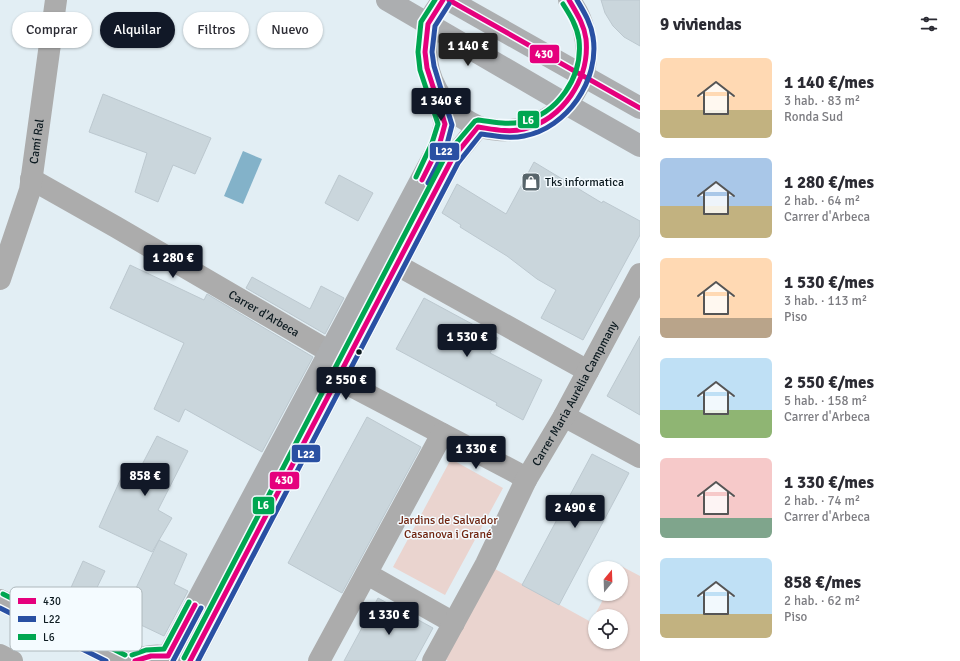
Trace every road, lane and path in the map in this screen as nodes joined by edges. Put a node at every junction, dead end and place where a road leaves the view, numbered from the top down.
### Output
1 (56, 0) edge
2 (387, 0) edge
3 (443, 0) edge
4 (449, 0) edge
5 (569, 0) edge
6 (428, 24) junction
7 (583, 75) junction
8 (434, 86) junction
9 (566, 104) junction
10 (640, 108) edge
11 (478, 127) junction
12 (640, 146) edge
13 (31, 178) junction
14 (398, 265) junction
15 (640, 274) edge
16 (0, 279) edge
17 (330, 352) junction
18 (588, 371) junction
19 (338, 379) junction
20 (564, 416) junction
21 (442, 434) junction
22 (640, 457) edge
23 (526, 480) junction
24 (367, 574) junction
25 (0, 600) edge
26 (10, 605) edge
27 (454, 623) junction
28 (102, 651) edge
29 (0, 655) edge
30 (173, 658) edge
31 (12, 661) edge
32 (122, 661) edge
33 (135, 661) edge
34 (190, 661) edge
35 (319, 661) edge
36 (433, 661) edge

1 - 13 street, Camí Ral
2 - 6 main road
3 - 6 main road
4 - 7 main road
5 - 7 main road
6 - 8 main road
6 - 9 main road
7 - 9 main road
7 - 10 main road
8 - 11 main road
8 - 17 main road
9 - 11 main road
9 - 12 main road
11 - 14 main road
13 - 16 street, Camí Ral
13 - 17 street, Carrer d'Arbeca
14 - 18 street
14 - 19 main road
15 - 18 street, Carrer Maria Aurèlia Campmany
17 - 30 main road
18 - 20 street, Carrer Maria Aurèlia Campmany
19 - 21 street
19 - 34 main road
20 - 22 street
20 - 23 street, Carrer Maria Aurèlia Campmany
21 - 23 street
21 - 24 street
23 - 27 street, Carrer Maria Aurèlia Campmany
24 - 27 street
24 - 35 street
25 - 26 street
27 - 36 street, Carrer Maria Aurèlia Campmany
28 - 32 street
29 - 31 street
30 - 33 main road

